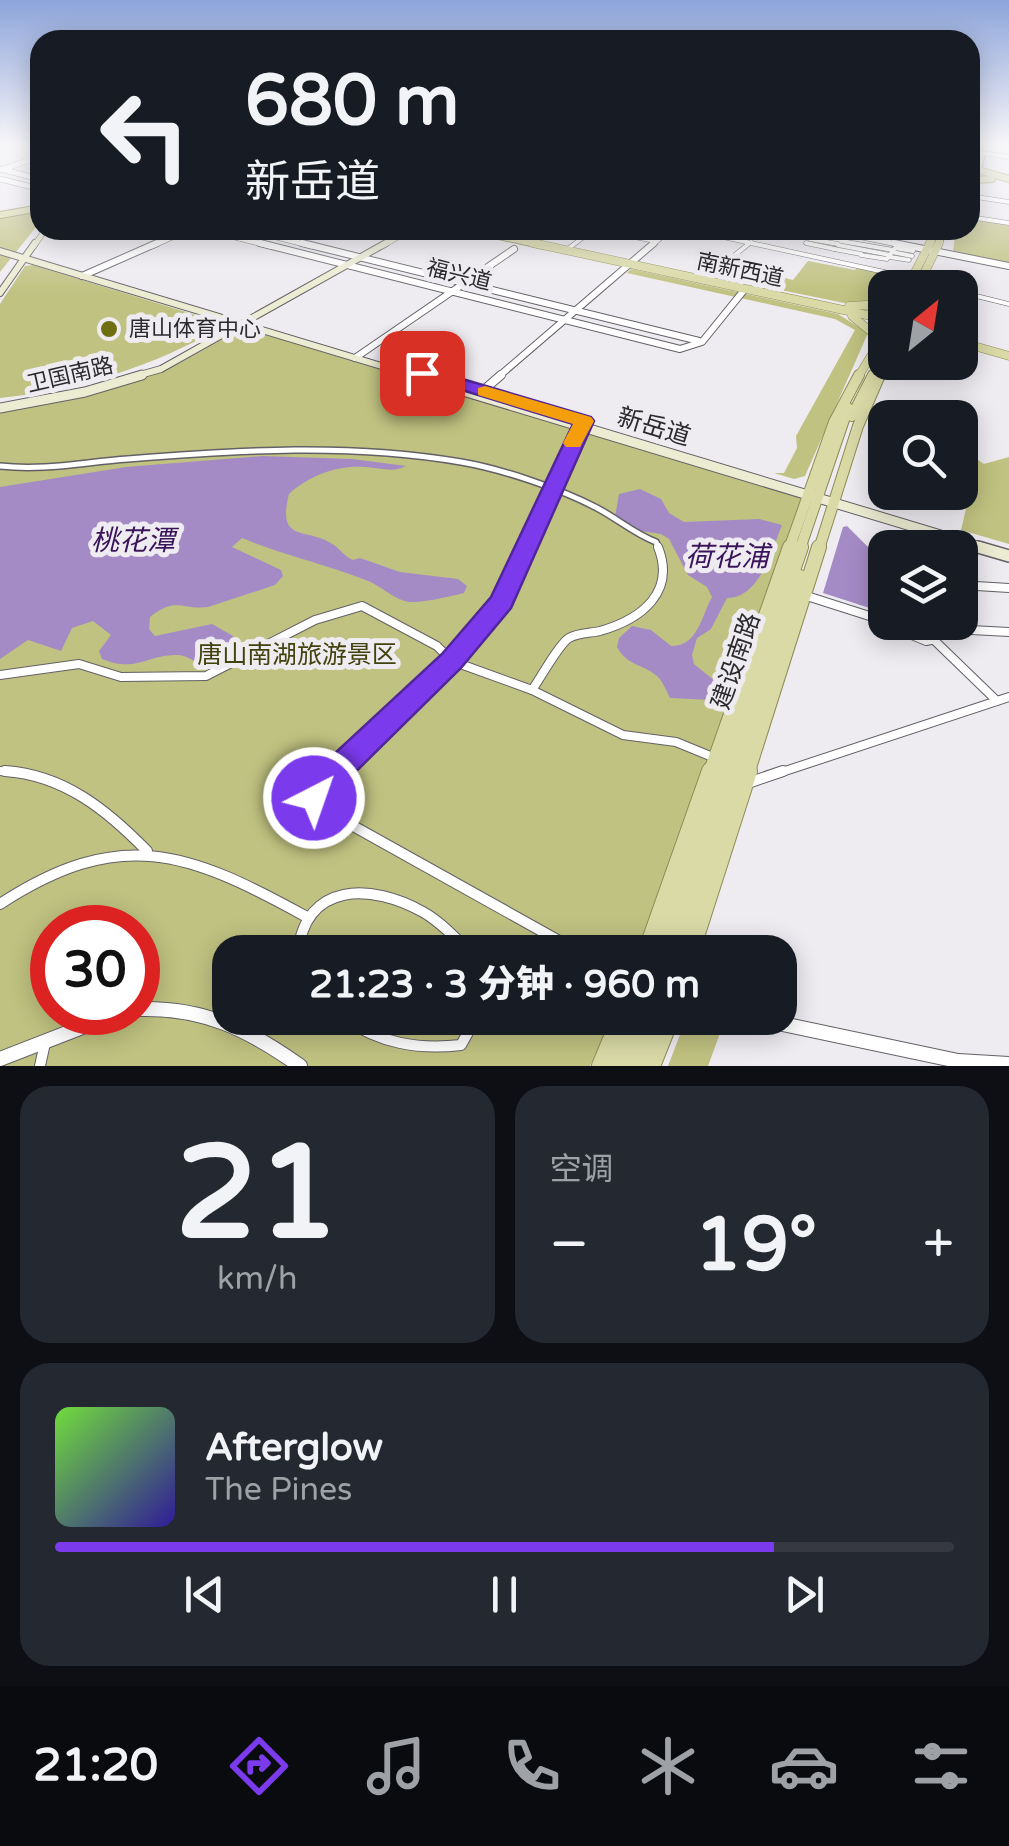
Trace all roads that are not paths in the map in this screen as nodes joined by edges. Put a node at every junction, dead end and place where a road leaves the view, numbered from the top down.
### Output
1 (980, 198) edge
2 (1009, 202) edge
3 (30, 211) edge
4 (0, 216) edge
5 (980, 218) edge
6 (1009, 223) edge
7 (34, 240) edge
8 (165, 240) edge
9 (248, 240) edge
10 (289, 240) edge
11 (386, 240) edge
12 (391, 240) edge
13 (527, 240) joint
14 (581, 240) edge
15 (646, 240) edge
16 (746, 240) edge
17 (833, 240) edge
18 (934, 240) edge
19 (938, 240) edge
20 (752, 241) junction
21 (808, 241) edge
22 (656, 242) joint
23 (837, 246) junction
24 (569, 248) junction
25 (0, 249) edge
26 (514, 249) dead end
27 (865, 249) junction
28 (931, 251) junction
29 (891, 254) junction
30 (22, 255) junction
31 (358, 257) junction
32 (630, 263) junction
33 (345, 264) junction
34 (856, 264) junction
35 (1009, 266) edge
36 (876, 270) edge
37 (922, 270) edge
38 (86, 275) junction
39 (699, 276) junction
40 (0, 281) edge
41 (464, 283) junction
42 (745, 289) junction
43 (452, 292) junction
44 (0, 293) edge
45 (978, 296) edge
46 (809, 302) junction
47 (1009, 304) edge
48 (868, 305) edge
49 (576, 310) junction
50 (868, 314) edge
51 (565, 320) junction
52 (243, 322) junction
53 (868, 329) edge
54 (702, 342) junction
55 (978, 343) edge
56 (978, 346) edge
57 (1009, 355) edge
58 (358, 357) junction
59 (868, 375) edge
60 (878, 380) edge
61 (481, 393) junction
62 (0, 405) edge
63 (582, 423) junction
64 (0, 466) edge
65 (552, 492) junction
66 (824, 496) junction
67 (917, 530) edge
68 (978, 547) edge
69 (1009, 552) edge
70 (978, 586) edge
71 (1009, 588) edge
72 (810, 596) dead end
73 (868, 616) edge
74 (978, 630) edge
75 (1009, 632) edge
76 (934, 640) edge
77 (452, 661) junction
78 (0, 675) edge
79 (532, 690) junction
80 (1009, 696) edge
81 (997, 701) junction
82 (715, 758) junction
83 (0, 770) edge
84 (742, 786) junction
85 (708, 799) junction
86 (148, 852) junction
87 (0, 904) edge
88 (305, 916) junction
89 (297, 935) edge
90 (452, 935) edge
91 (549, 935) edge
92 (654, 935) edge
93 (667, 935) edge
94 (682, 935) edge
95 (695, 935) edge
96 (160, 1007) edge
97 (797, 1027) edge
98 (55, 1035) edge
99 (371, 1035) edge
100 (467, 1035) edge
101 (615, 1035) edge
102 (632, 1035) edge
103 (646, 1035) edge
104 (664, 1035) edge
105 (47, 1038) junction
106 (0, 1059) edge
107 (1009, 1064) edge
108 (40, 1066) edge
109 (300, 1066) edge
110 (601, 1066) edge
111 (619, 1066) edge
112 (634, 1066) edge
113 (652, 1066) edge

1 - 2 street
3 - 4 main road
5 - 6 street
7 - 30 main road
8 - 38 street
9 - 33 street, 福兴道
10 - 31 street, 福兴道
11 - 31 main road, 卫国南路
12 - 31 main road, 卫国南路
13 - 24 main road, 南新西道
13 - 32 main road, 南新西道
14 - 24 street
15 - 22 street
16 - 20 street
17 - 23 street
18 - 28 main road
19 - 28 main road
20 - 21 street
20 - 39 street
21 - 23 street
21 - 23 street
21 - 23 street
22 - 32 street
23 - 27 street
23 - 27 street
23 - 34 street
24 - 32 main road, 南新西道
25 - 30 main road, 新岳道
26 - 41 street
27 - 28 street
27 - 29 street
27 - 29 street
27 - 34 street
28 - 35 street
28 - 37 main road
29 - 29 street
30 - 38 main road, 新岳道
30 - 40 main road
30 - 44 main road
31 - 33 main road, 卫国南路
31 - 41 street, 福兴道
32 - 39 main road, 南新西道
32 - 42 main road, 南新西道
32 - 49 street
33 - 43 street, 福兴道
33 - 52 main road, 卫国南路
34 - 36 street
38 - 52 main road, 新岳道
39 - 46 main road, 南新西道
41 - 43 street
41 - 49 street, 福兴道
42 - 46 main road, 南新西道
42 - 54 street
43 - 51 street, 福兴道
43 - 58 street
45 - 47 street
46 - 48 main road
46 - 50 main road, 南新西道
46 - 53 main road
49 - 51 street
49 - 54 street, 福兴道
51 - 54 street, 福兴道
51 - 61 street
52 - 58 main road, 新岳道
52 - 62 main road, 卫国南路
55 - 57 main road
56 - 57 main road
58 - 61 main road, 新岳道
59 - 66 main road, 建设南路
60 - 66 main road
61 - 63 main road, 新岳道
63 - 65 street
63 - 66 main road, 新岳道
64 - 65 street
65 - 77 street
65 - 79 street
66 - 67 main road, 新岳道
66 - 69 main road, 新岳道
66 - 82 main road
66 - 84 main road
66 - 85 main road, 建设南路
66 - 94 main road, 建设南路
68 - 69 main road, 新岳道
70 - 71 street
72 - 73 street
74 - 75 street
76 - 81 street
77 - 78 street
77 - 79 street
77 - 91 street
79 - 82 street
80 - 81 street
81 - 84 street
82 - 85 main road
83 - 86 street
84 - 95 main road
85 - 92 main road
85 - 93 main road, 建设南路
86 - 87 street
86 - 88 street
88 - 89 street
88 - 90 street
96 - 109 street
97 - 107 street
98 - 105 street
99 - 100 street
101 - 110 main road
102 - 111 main road
103 - 112 main road
104 - 113 main road
105 - 106 street
105 - 108 street

